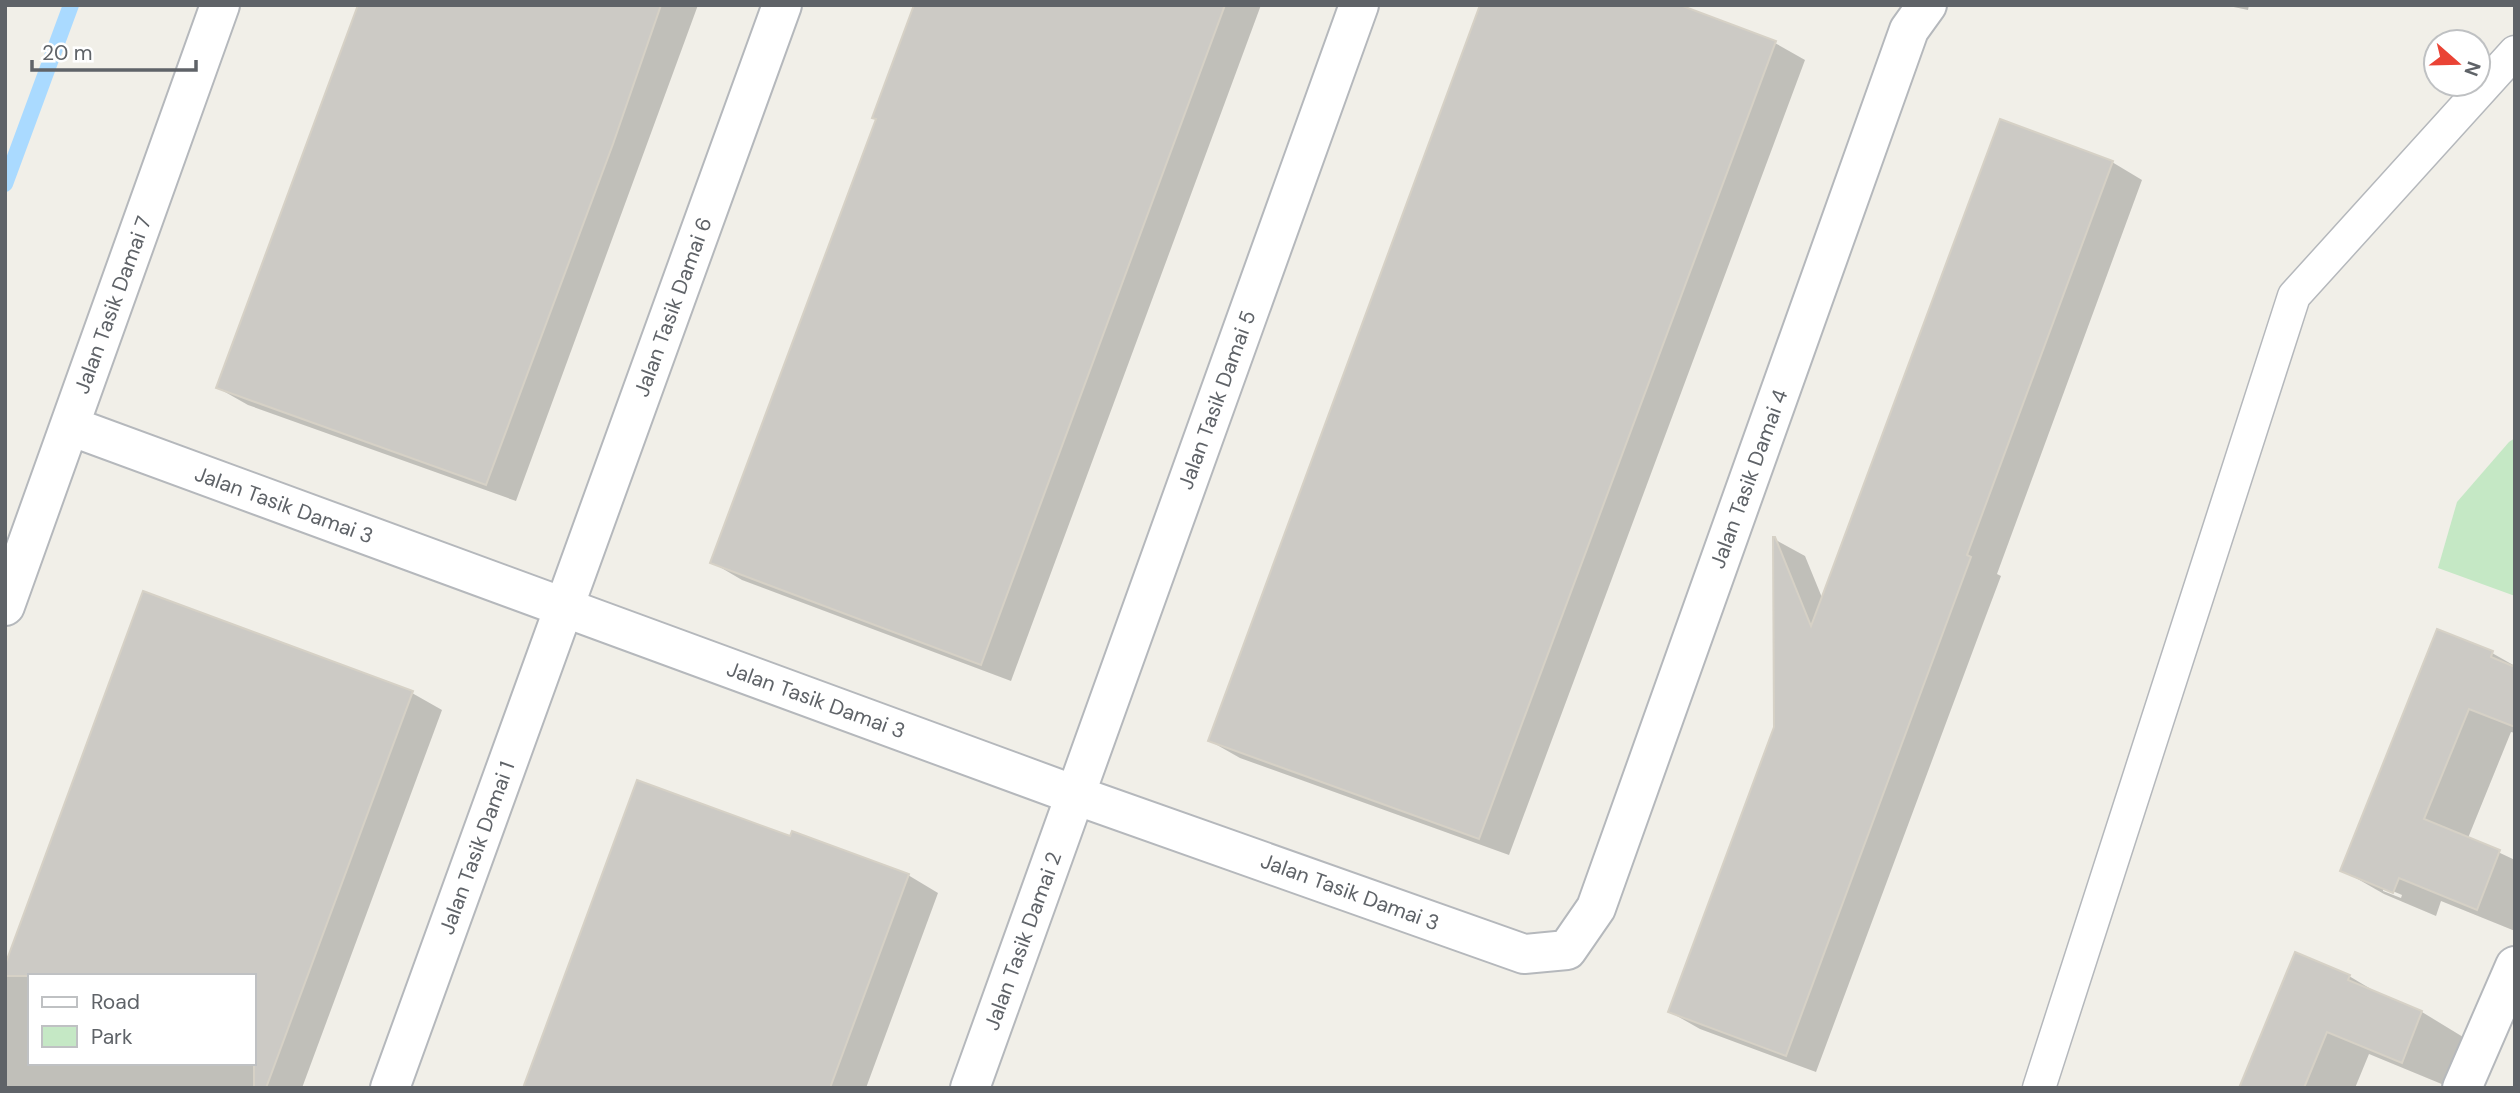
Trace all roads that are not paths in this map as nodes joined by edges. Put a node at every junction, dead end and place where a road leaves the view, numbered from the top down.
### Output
1 (220, 5) edge
2 (782, 5) edge
3 (1359, 5) edge
4 (1927, 5) edge
5 (2515, 52) edge
6 (70, 426) junction
7 (5, 606) edge
8 (564, 609) junction
9 (1076, 795) junction
10 (1567, 950) joint
11 (2515, 966) edge
12 (390, 1088) edge
13 (970, 1088) edge
14 (2039, 1088) edge
15 (2462, 1088) edge

1 - 6 street, Jalan Tasik Damai 7
2 - 8 street, Jalan Tasik Damai 6
3 - 9 street, Jalan Tasik Damai 5
4 - 10 street, Jalan Tasik Damai 4
5 - 14 lane
6 - 7 street, Jalan Tasik Damai 7
6 - 8 street, Jalan Tasik Damai 3
8 - 9 street, Jalan Tasik Damai 3
8 - 12 street, Jalan Tasik Damai 1
9 - 10 street, Jalan Tasik Damai 3
9 - 13 street, Jalan Tasik Damai 2
11 - 15 street

